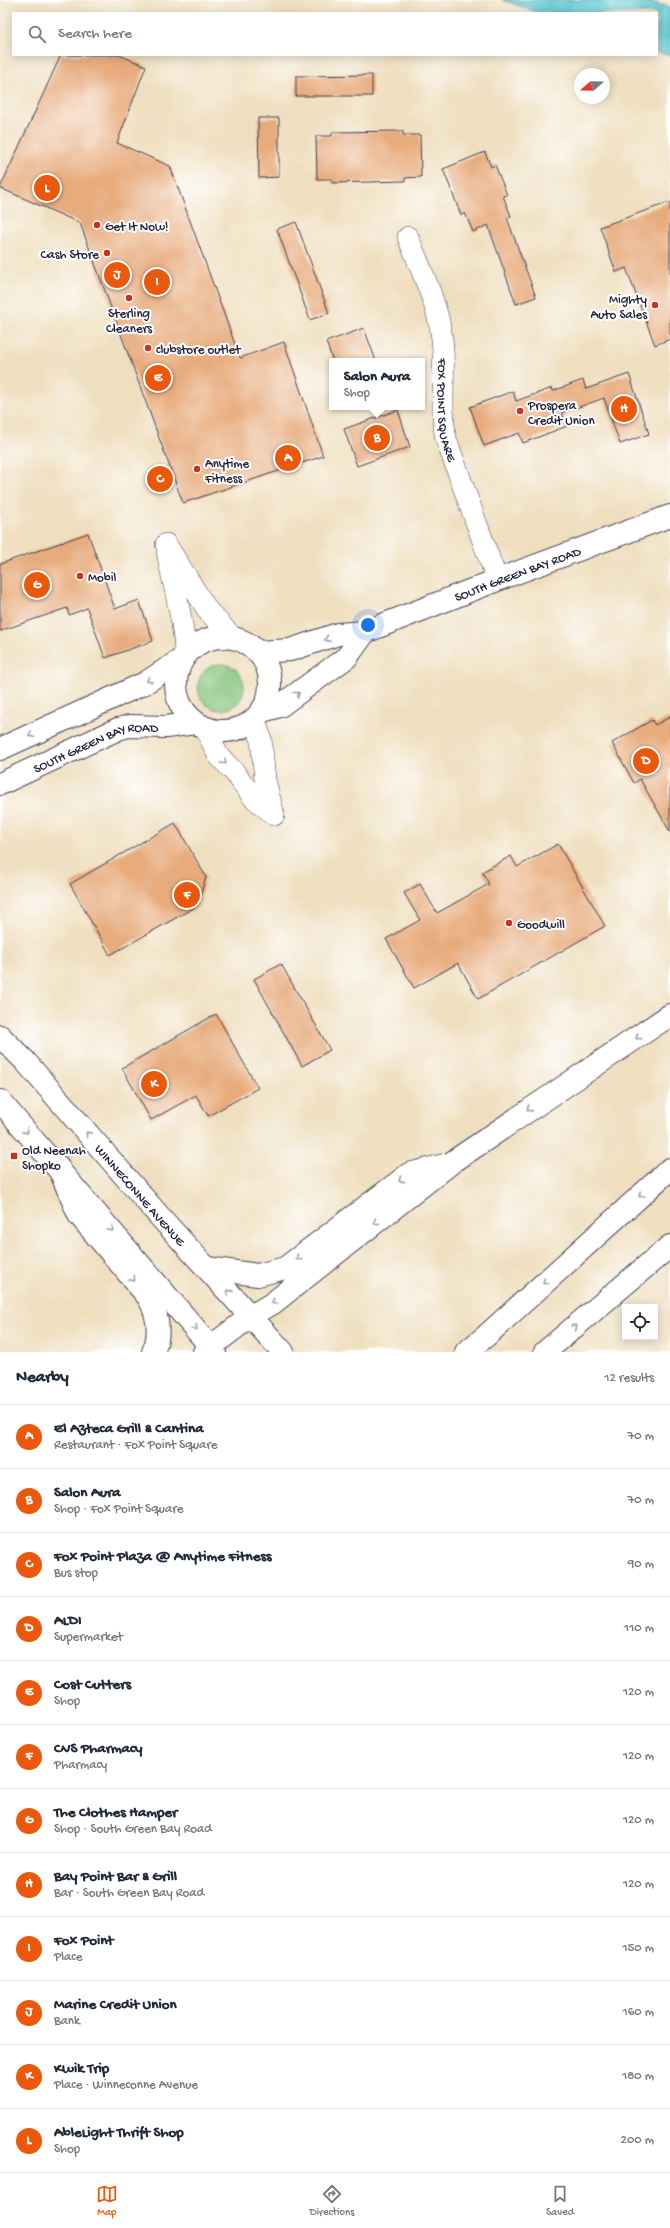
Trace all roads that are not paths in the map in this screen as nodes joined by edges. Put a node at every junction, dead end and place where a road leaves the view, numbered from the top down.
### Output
1 (408, 237) dead end
2 (670, 516) edge
3 (497, 580) junction
4 (365, 632) junction
5 (233, 638) junction
6 (258, 652) junction
7 (184, 657) junction
8 (259, 715) junction
9 (200, 726) junction
10 (0, 750) edge
11 (0, 784) edge
12 (670, 1016) edge
13 (0, 1036) edge
14 (0, 1101) edge
15 (451, 1163) junction
16 (58, 1166) junction
17 (670, 1169) edge
18 (670, 1246) edge
19 (207, 1268) junction
20 (251, 1316) junction
21 (210, 1350) edge
22 (153, 1352) edge
23 (283, 1352) edge
24 (466, 1352) edge
25 (545, 1352) edge

1 - 3 street, FOX POINT SQUARE
2 - 3 main road, SOUTH GREEN BAY ROAD
3 - 4 main road, SOUTH GREEN BAY ROAD
4 -> 6 main road, SOUTH GREEN BAY ROAD
8 -> 4 main road
5 - 6 main road
5 - 7 main road
5 - 7 street
6 - 8 main road
7 - 9 main road
7 -> 10 main road
8 - 9 main road
9 -> 8 street
9 - 11 main road, SOUTH GREEN BAY ROAD
12 -> 15 main road
19 -> 13 main road, WINNECONNE AVENUE
14 -> 16 main road
15 -> 19 main road
15 -> 20 main road
16 -> 21 main road
16 -> 22 main road
17 -> 24 main road
25 -> 18 main road
20 -> 19 main road, WINNECONNE AVENUE
20 - 21 main road
20 - 23 main road, WINNECONNE AVENUE

